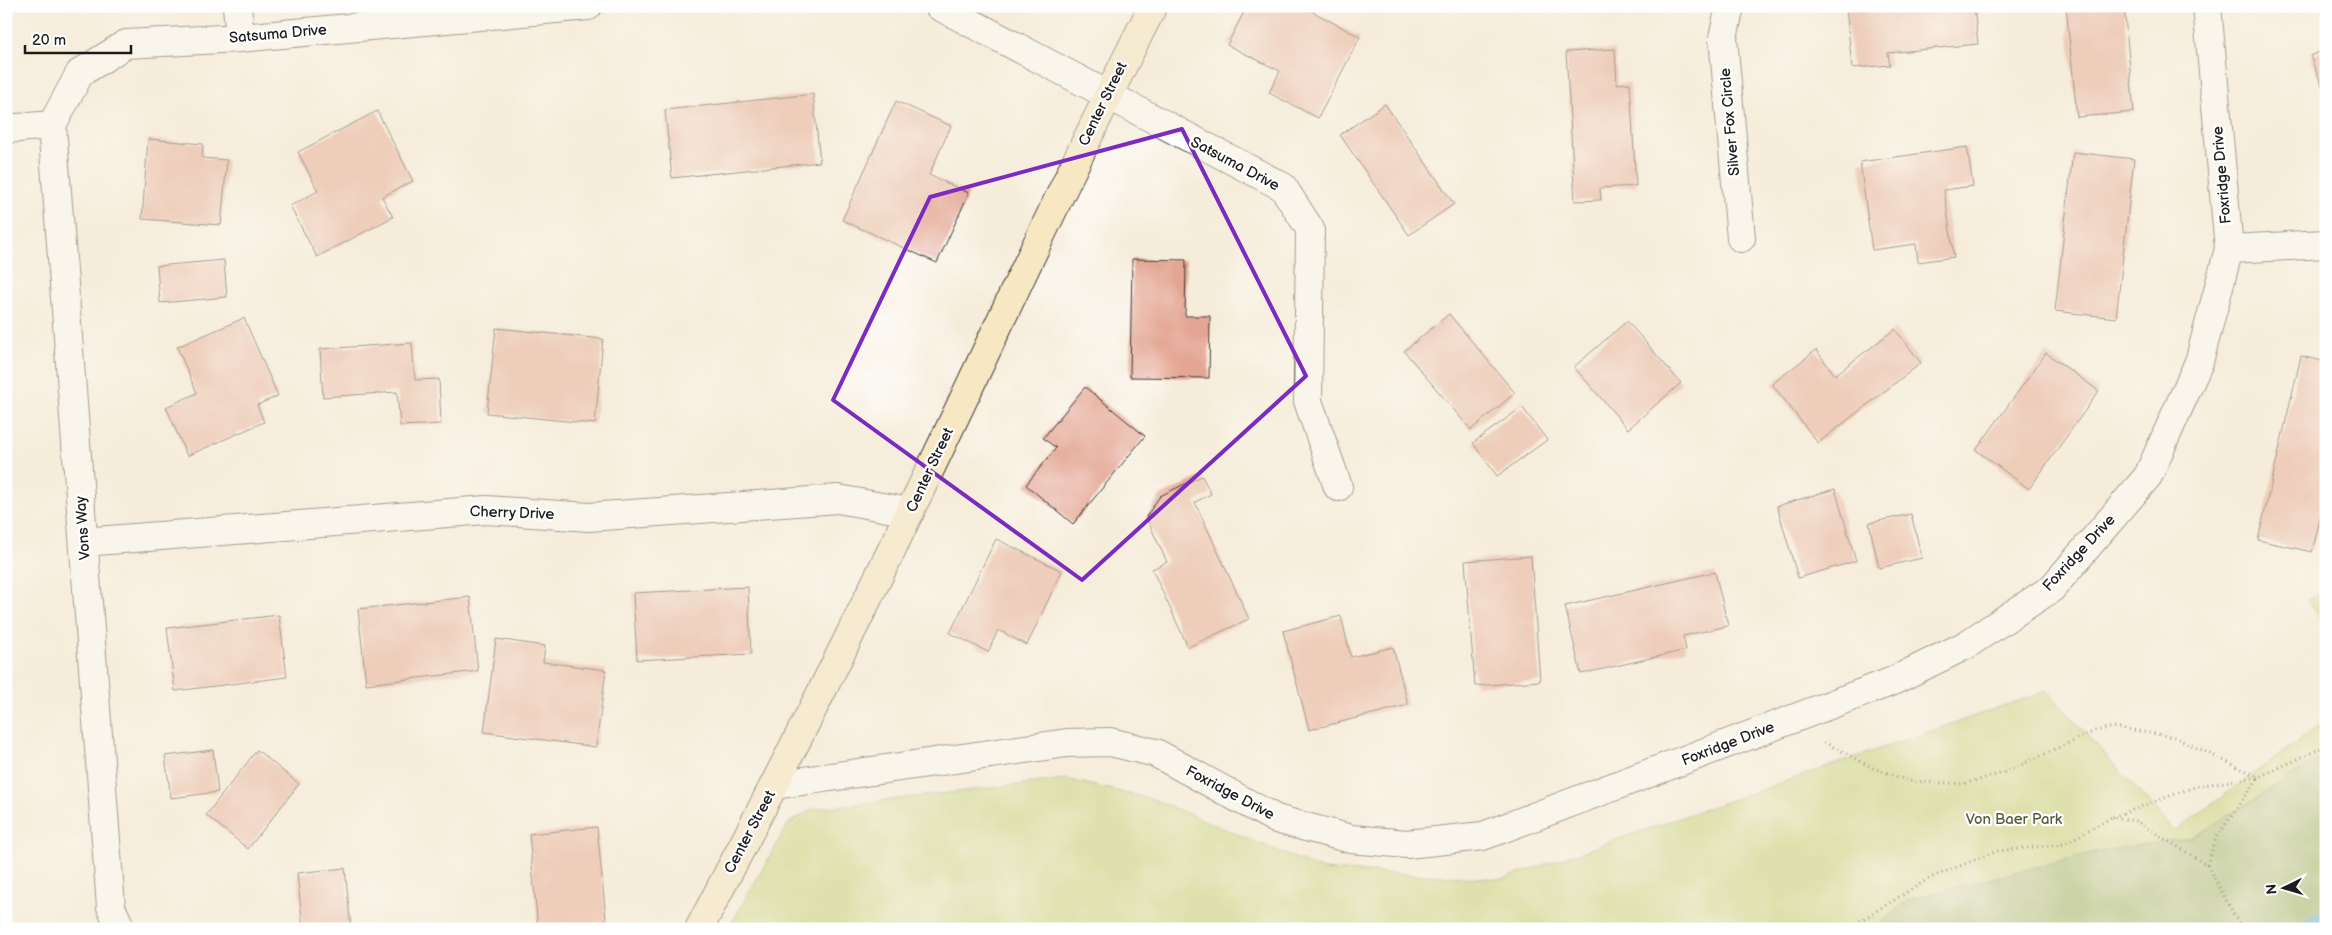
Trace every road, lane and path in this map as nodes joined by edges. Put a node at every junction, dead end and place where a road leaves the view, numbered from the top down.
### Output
1 (237, 6) edge
2 (588, 6) edge
3 (939, 6) edge
4 (1153, 6) edge
5 (1730, 6) edge
6 (2207, 6) edge
7 (240, 38) junction
8 (1106, 96) junction
9 (52, 125) junction
10 (6, 129) edge
11 (1741, 238) dead end
12 (2326, 244) edge
13 (2229, 249) junction
14 (1338, 486) dead end
15 (910, 512) junction
16 (84, 542) junction
17 (1785, 722) junction
18 (2326, 746) edge
19 (2259, 777) junction
20 (775, 785) junction
21 (2112, 817) junction
22 (2207, 864) junction
23 (121, 929) edge
24 (699, 929) edge
25 (1847, 929) edge
26 (2242, 929) edge

1 - 7 street
2 - 7 street, Satsuma Drive
3 - 8 street, Satsuma Drive
4 - 8 street, Center Street
5 - 11 street, Silver Fox Circle
6 - 13 street, Foxridge Drive
7 - 9 street, Satsuma Drive
8 - 14 street, Satsuma Drive
8 - 15 street, Center Street
9 - 10 street
9 - 16 street, Vons Way
12 - 13 street
13 - 17 street, Foxridge Drive
15 - 16 street, Cherry Drive
15 - 20 street, Center Street
16 - 23 street, Vons Way
17 - 19 path
17 - 20 street, Foxridge Drive
18 - 19 path
19 - 21 path
19 - 22 path
20 - 24 street, Center Street
21 - 22 path
21 - 25 path
22 - 26 path

